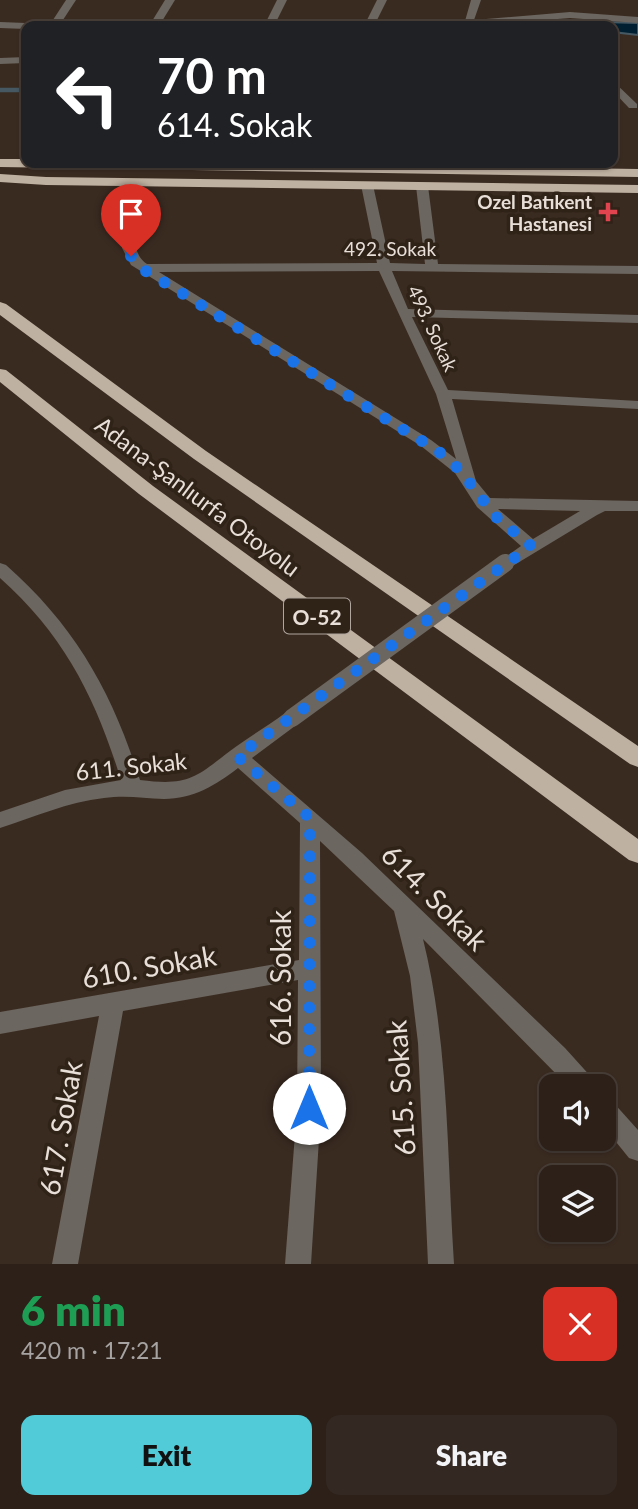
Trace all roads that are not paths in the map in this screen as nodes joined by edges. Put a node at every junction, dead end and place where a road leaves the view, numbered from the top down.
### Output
1 (71, 0) edge
2 (170, 0) edge
3 (282, 0) edge
4 (382, 0) edge
5 (476, 0) edge
6 (638, 20) edge
7 (57, 21) edge
8 (157, 21) edge
9 (272, 21) edge
10 (372, 21) edge
11 (470, 21) edge
12 (486, 21) edge
13 (0, 25) edge
14 (21, 26) edge
15 (21, 60) edge
16 (0, 61) edge
17 (618, 91) edge
18 (631, 107) edge
19 (0, 163) edge
20 (21, 163) edge
21 (336, 168) edge
22 (638, 173) edge
23 (0, 178) edge
24 (137, 181) junction
25 (367, 185) junction
26 (422, 186) junction
27 (638, 189) edge
28 (384, 267) junction
29 (432, 267) junction
30 (141, 268) junction
31 (638, 270) edge
32 (0, 307) edge
33 (403, 313) junction
34 (638, 319) edge
35 (0, 374) edge
36 (443, 394) junction
37 (638, 405) edge
38 (472, 486) junction
39 (483, 503) junction
40 (603, 506) junction
41 (638, 506) edge
42 (531, 546) junction
43 (0, 569) edge
44 (237, 756) junction
45 (638, 758) edge
46 (133, 787) junction
47 (310, 818) junction
48 (0, 820) edge
49 (638, 853) edge
50 (405, 911) junction
51 (309, 968) junction
52 (113, 1003) junction
53 (0, 1023) edge
54 (573, 1074) edge
55 (616, 1123) edge
56 (638, 1149) edge
57 (65, 1264) edge
58 (298, 1264) edge
59 (441, 1264) edge

1 - 7 street
2 - 8 street
3 - 9 street
4 - 10 street
5 - 11 street
6 - 12 street
13 - 14 street
15 - 16 street
17 - 18 street
19 - 20 highway
21 - 22 highway
23 - 24 highway
24 - 25 highway
24 - 30 street
25 - 26 highway
25 - 28 street, 493. Sokak
26 - 27 highway
26 - 29 street
28 - 29 street, 492. Sokak
28 - 30 street, 492. Sokak
28 - 33 street, 493. Sokak
29 - 31 street, 492. Sokak
30 - 38 street
32 - 45 highway, Adana-Şanlıurfa Otoyolu / O-52
33 - 34 street
33 - 36 street, 493. Sokak
35 - 49 highway, Adana-Şanlıurfa Otoyolu / O-52
36 - 37 street
36 - 38 street, 493. Sokak
38 - 39 street
39 - 40 street
39 - 42 street
40 - 41 street
40 - 42 street, 611. Sokak
42 - 44 street, 611. Sokak, bridge
43 - 46 street
44 - 46 street, 611. Sokak
44 - 47 street, 614. Sokak
46 - 48 street, 611. Sokak
47 - 50 street, 614. Sokak
47 - 51 street, 616. Sokak
50 - 54 street, 614. Sokak
50 - 59 street, 615. Sokak
51 - 52 street, 610. Sokak
51 - 58 street, 616. Sokak
52 - 53 street, 610. Sokak
52 - 57 street, 617. Sokak
55 - 56 street

